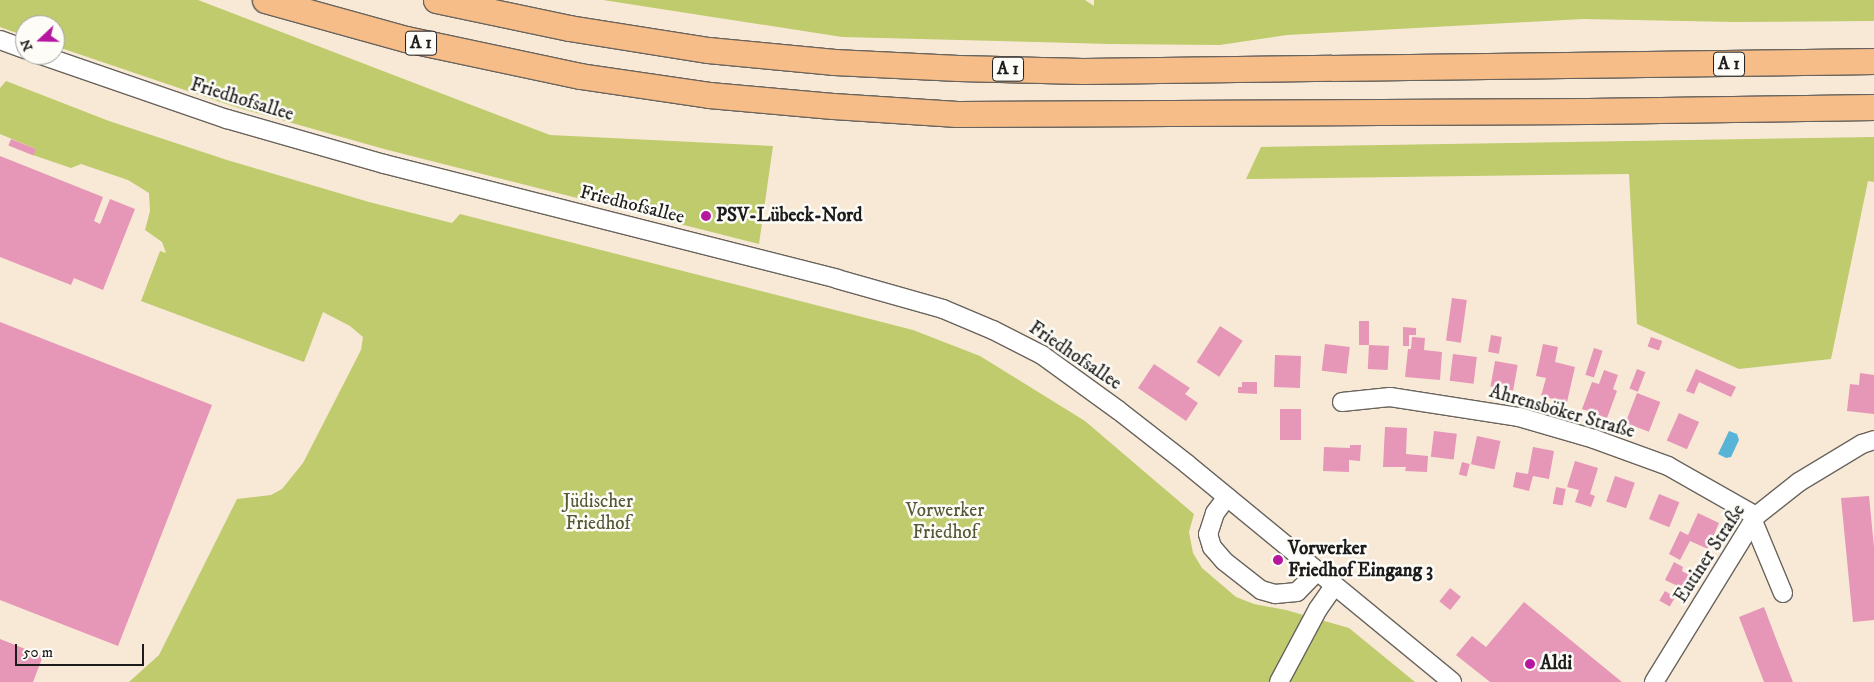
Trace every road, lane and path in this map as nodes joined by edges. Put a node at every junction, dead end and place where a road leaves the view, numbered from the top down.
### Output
1 (265, 0) edge
2 (436, 0) edge
3 (0, 40) edge
4 (15, 46) edge
5 (1874, 62) edge
6 (65, 63) edge
7 (1874, 108) edge
8 (1342, 402) dead end
9 (1874, 440) edge
10 (1227, 497) junction
11 (1755, 518) junction
12 (1317, 571) junction
13 (1335, 585) junction
14 (1782, 593) dead end
15 (1279, 682) edge
16 (1452, 682) edge
17 (1654, 682) edge

1 - 7 highway, A 1
2 - 5 highway, A 1
3 - 4 street
6 - 10 street, Friedhofsallee
8 - 11 street, Ahrensböker Straße
9 - 11 street, Eutiner Straße
10 - 12 street, Friedhofsallee
10 - 12 street
11 - 14 street
11 - 17 street, Eutiner Straße
12 - 13 street, Friedhofsallee
13 - 15 street
13 - 16 street, Friedhofsallee

